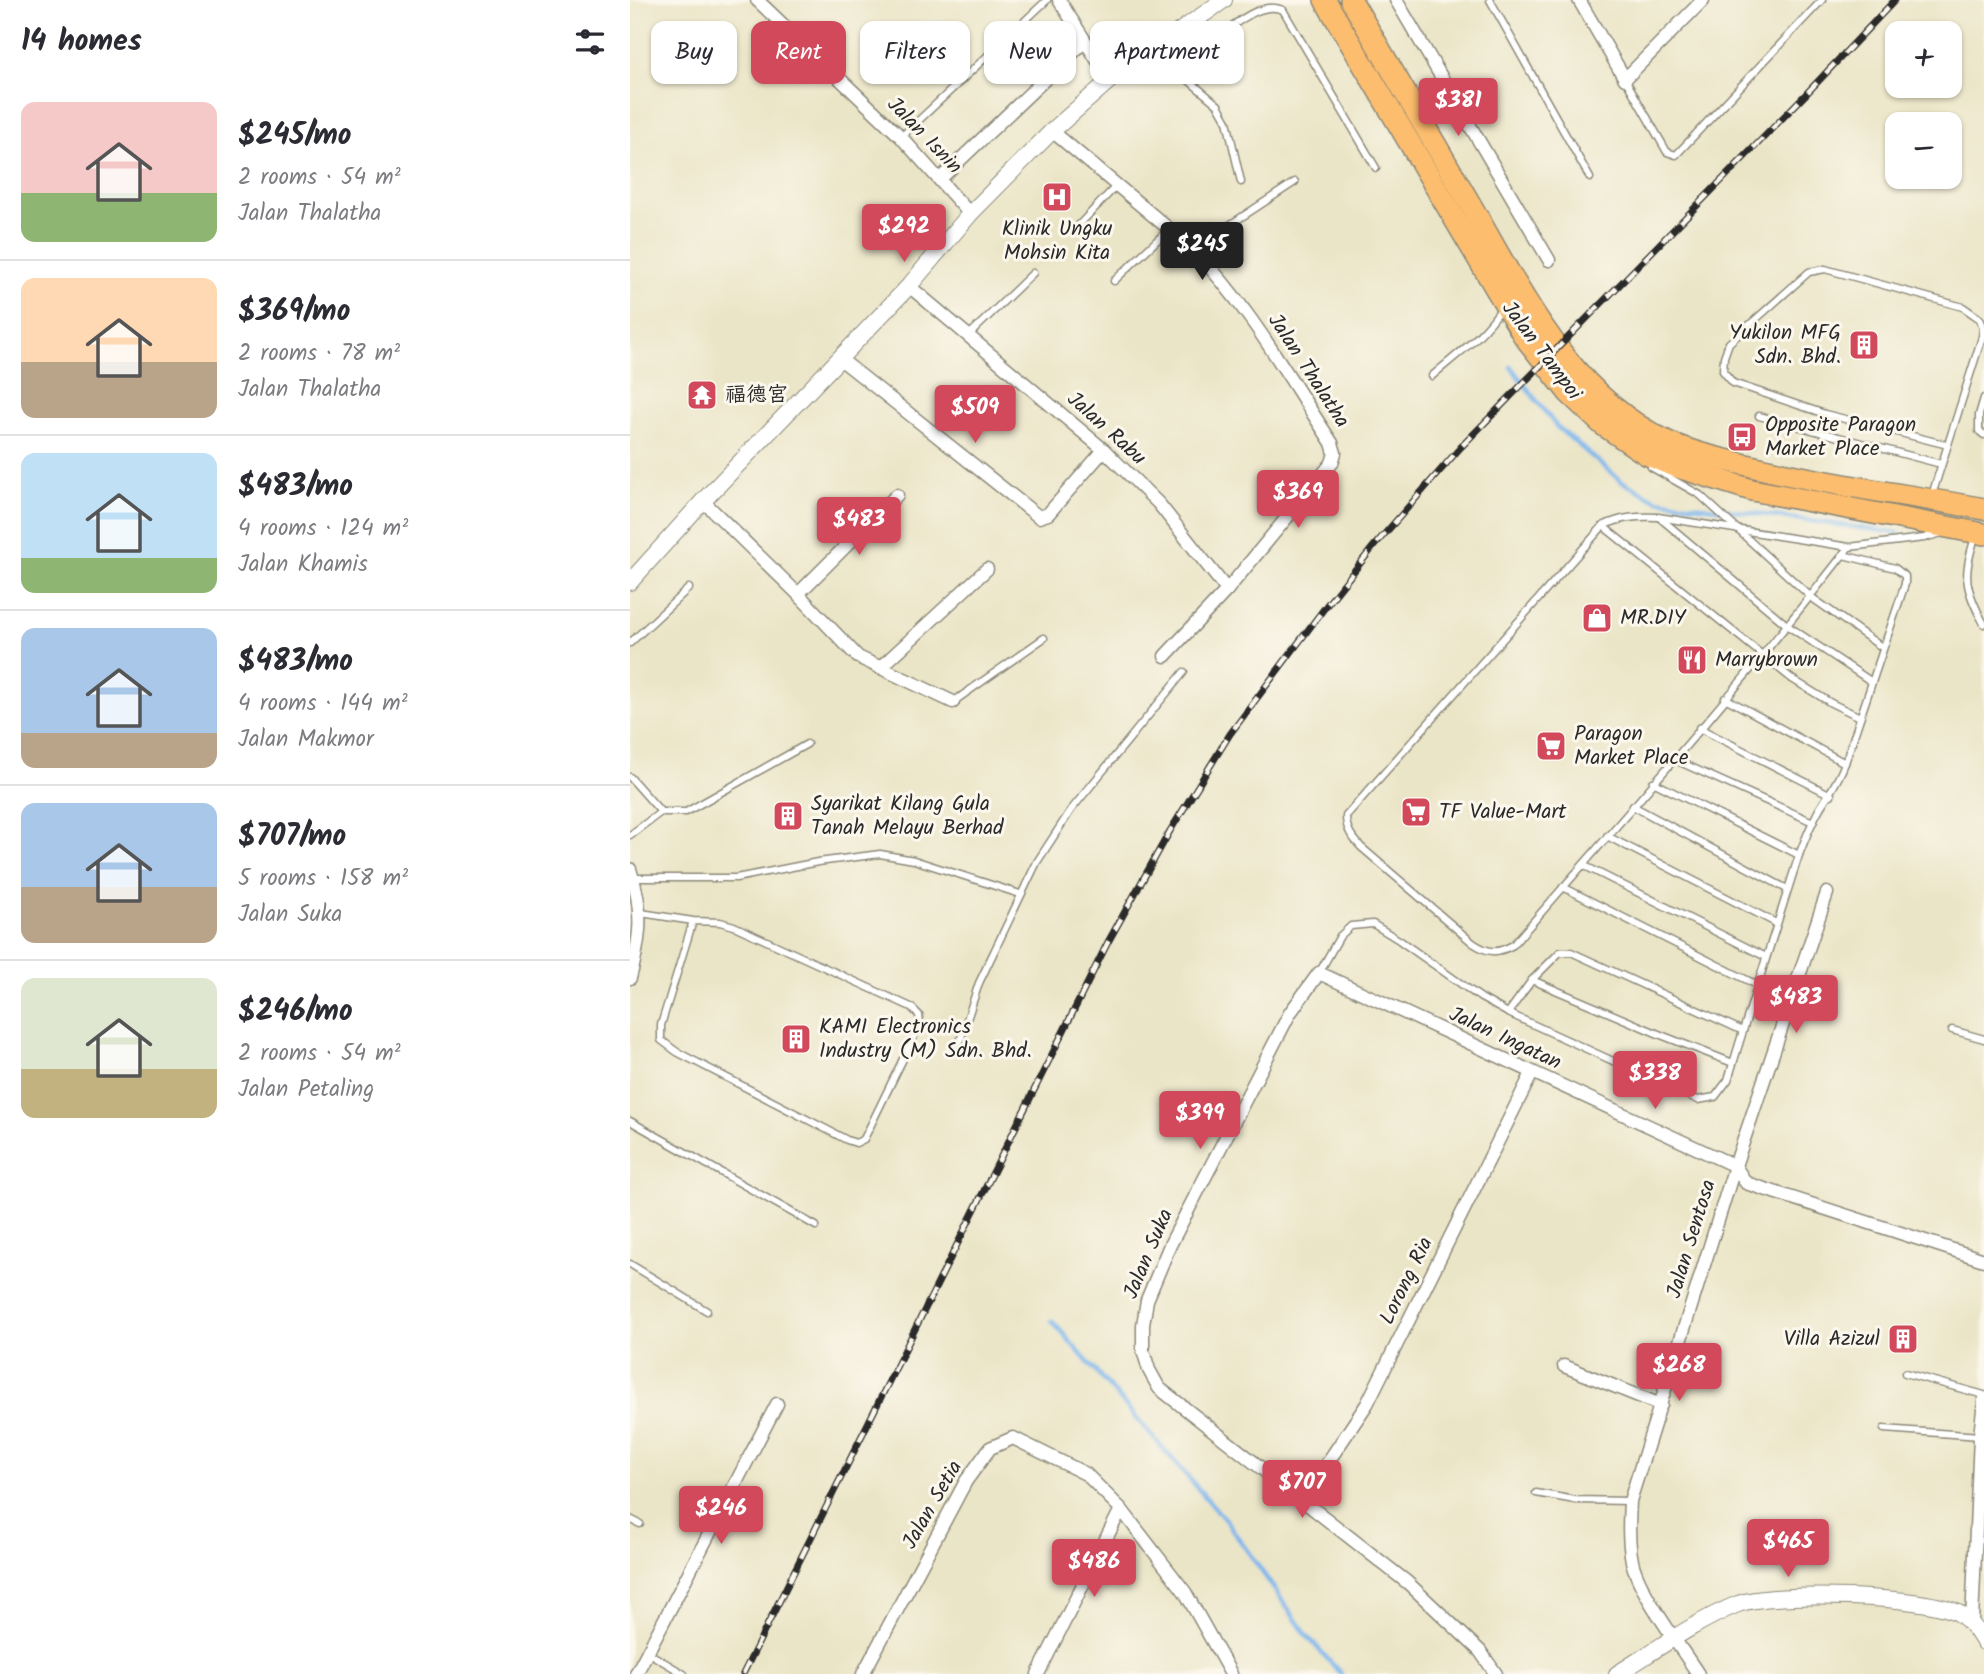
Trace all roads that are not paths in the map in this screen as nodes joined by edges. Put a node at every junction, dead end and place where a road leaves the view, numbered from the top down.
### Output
1 (757, 0) edge
2 (1047, 0) edge
3 (1059, 0) edge
4 (1224, 0) edge
5 (1325, 0) edge
6 (1351, 0) edge
7 (1396, 0) edge
8 (1490, 0) edge
9 (1579, 0) edge
10 (1703, 0) edge
11 (1822, 0) edge
12 (1200, 16) junction
13 (1193, 21) edge
14 (1084, 42) junction
15 (1090, 51) edge
16 (1625, 79) junction
17 (1105, 84) edge
18 (1193, 84) edge
19 (1052, 131) junction
20 (901, 136) junction
21 (1376, 168) dead end
22 (1590, 178) dead end
23 (940, 179) junction
24 (1241, 182) dead end
25 (1295, 182) dead end
26 (1117, 185) junction
27 (970, 214) junction
28 (1075, 229) dead end
29 (1169, 229) junction
30 (1193, 249) junction
31 (1549, 260) dead end
32 (1033, 273) dead end
33 (1114, 281) dead end
34 (909, 286) junction
35 (1504, 304) junction
36 (968, 335) junction
37 (839, 359) junction
38 (1432, 376) dead end
39 (1984, 398) edge
40 (1759, 416) dead end
41 (1618, 434) junction
42 (1984, 435) edge
43 (1948, 445) junction
44 (1104, 450) junction
45 (1630, 454) dead end
46 (1641, 461) dead end
47 (1941, 464) junction
48 (897, 495) dead end
49 (1931, 499) junction
50 (703, 501) junction
51 (1984, 509) edge
52 (1658, 517) junction
53 (1603, 526) junction
54 (1736, 528) junction
55 (1954, 530) junction
56 (1982, 536) edge
57 (1849, 547) junction
58 (1843, 555) junction
59 (987, 569) dead end
60 (630, 582) edge
61 (689, 588) dead end
62 (1227, 590) junction
63 (798, 594) junction
64 (1811, 597) junction
65 (1984, 624) edge
66 (1788, 626) junction
67 (1044, 638) dead end
68 (630, 643) edge
69 (1883, 648) junction
70 (1762, 655) junction
71 (1166, 656) dead end
72 (880, 668) junction
73 (1184, 672) dead end
74 (1872, 681) junction
75 (1725, 698) junction
76 (953, 702) joint
77 (1860, 717) junction
78 (1699, 728) junction
79 (807, 744) dead end
80 (1673, 759) junction
81 (1845, 763) junction
82 (630, 777) edge
83 (1653, 782) junction
84 (1830, 794) junction
85 (1633, 806) junction
86 (661, 812) junction
87 (1813, 822) junction
88 (630, 835) edge
89 (1607, 836) junction
90 (1800, 855) junction
91 (1583, 864) junction
92 (632, 873) edge
93 (1563, 887) junction
94 (1787, 889) junction
95 (1827, 893) dead end
96 (1020, 894) junction
97 (641, 913) junction
98 (693, 921) junction
99 (1776, 923) junction
100 (1766, 957) junction
101 (1319, 973) junction
102 (630, 978) edge
103 (1532, 980) junction
104 (1757, 985) junction
105 (1508, 1013) junction
106 (1952, 1030) dead end
107 (1743, 1031) junction
108 (1984, 1040) edge
109 (960, 1041) dead end
110 (1733, 1063) junction
111 (1532, 1073) junction
112 (630, 1121) edge
113 (1735, 1166) junction
114 (816, 1226) dead end
115 (1984, 1261) edge
116 (630, 1264) edge
117 (707, 1311) dead end
118 (1564, 1366) dead end
119 (1905, 1373) dead end
120 (1984, 1395) edge
121 (777, 1404) dead end
122 (1661, 1405) junction
123 (1983, 1409) edge
124 (1884, 1429) dead end
125 (1980, 1436) junction
126 (1536, 1493) dead end
127 (1303, 1499) junction
128 (1630, 1501) junction
129 (1121, 1509) junction
130 (630, 1519) edge
131 (640, 1524) dead end
132 (1972, 1622) junction
133 (1675, 1638) junction
134 (1984, 1642) edge
135 (647, 1652) junction
136 (636, 1674) edge
137 (684, 1674) edge
138 (863, 1674) edge
139 (1038, 1674) edge
140 (1231, 1674) edge
141 (1496, 1674) edge
142 (1617, 1674) edge
143 (1698, 1674) edge

1 - 20 street, Jalan Isnin
2 - 20 lane
3 - 14 street
4 - 12 street
5 - 35 main road, Jalan Tampoi
6 - 49 main road, Jalan Tampoi
7 - 31 street
8 - 22 lane
9 - 16 street
10 - 16 street
11 - 16 lane
12 - 13 street
12 - 21 lane
14 - 15 street
14 - 23 street
17 - 19 street
18 - 24 lane
19 - 26 street, Jalan Thalatha
19 - 27 street
20 - 23 street, Jalan Isnin
23 - 27 street, Jalan Isnin
25 - 30 lane
26 - 28 lane
26 - 29 street, Jalan Thalatha
27 - 34 street
29 - 30 street, Jalan Thalatha
29 - 33 lane
30 - 62 street, Jalan Thalatha
32 - 36 lane
34 - 36 street, Jalan Rabu
34 - 37 street
35 - 38 lane
35 - 41 main road, Jalan Tampoi
36 - 44 street, Jalan Rabu
37 - 44 street
37 - 50 street
39 - 42 lane
40 - 47 lane
41 - 45 lane
41 - 55 main road, Jalan Tampoi
43 - 43 lane
43 - 47 lane
44 - 62 street, Jalan Rabu
46 - 54 lane
47 - 49 lane
48 - 63 street
49 - 51 main road, Jalan Tampoi
50 - 60 street
50 - 63 street
52 - 53 lane
52 - 54 lane
52 - 66 lane
53 - 70 lane
53 - 93 lane
54 - 57 lane
54 - 64 lane
55 - 56 main road, Jalan Tampoi
55 - 57 lane
56 - 65 lane
57 - 58 lane
58 - 64 lane
58 - 69 lane
59 - 72 street
61 - 68 lane
62 - 71 street, Jalan Thalatha
63 - 72 street
64 - 66 lane
64 - 69 lane
66 - 70 lane
66 - 74 lane
67 - 76 lane
69 - 74 lane
70 - 75 lane
70 - 77 lane
72 - 76 street
73 - 96 lane
74 - 77 lane
75 - 78 lane
75 - 81 lane
77 - 81 lane
78 - 80 lane
78 - 84 lane
79 - 86 lane
80 - 83 lane
80 - 87 lane
81 - 84 lane
82 - 86 lane
83 - 85 lane
83 - 90 lane
84 - 87 lane
85 - 89 lane
85 - 94 lane
86 - 88 lane
87 - 90 lane
89 - 91 lane
89 - 99 lane
90 - 94 lane
91 - 93 lane
91 - 100 lane
92 - 96 lane
92 - 97 street
93 - 104 lane
94 - 99 lane
95 - 113 street, Jalan Sentosa
96 - 109 lane
97 - 98 lane
97 - 102 street
98 - 98 lane
99 - 100 lane
100 - 104 lane
101 - 105 lane
101 - 111 street, Jalan Ingatan
101 - 127 street, Jalan Suka
103 - 105 lane
103 - 107 lane
103 - 110 lane
104 - 107 lane
105 - 110 lane
106 - 108 lane
107 - 110 lane
111 - 113 street, Jalan Ingatan
111 - 127 street, Lorong Ria
112 - 114 lane
113 - 115 street, Jalan Ingatan
113 - 122 street, Jalan Sentosa
116 - 117 lane
118 - 122 street
119 - 120 lane
121 - 135 street
122 - 128 street, Jalan Sentosa
123 - 125 street
124 - 125 lane
125 - 132 street
126 - 128 lane
127 - 141 street, Jalan Suka
128 - 133 street, Jalan Sentosa
129 - 138 street, Jalan Setia
129 - 139 street
129 - 140 street, Jalan Setia
130 - 131 lane
132 - 133 street
132 - 134 street
133 - 142 street
133 - 143 street, Jalan Sentosa
135 - 136 street
135 - 137 lane

